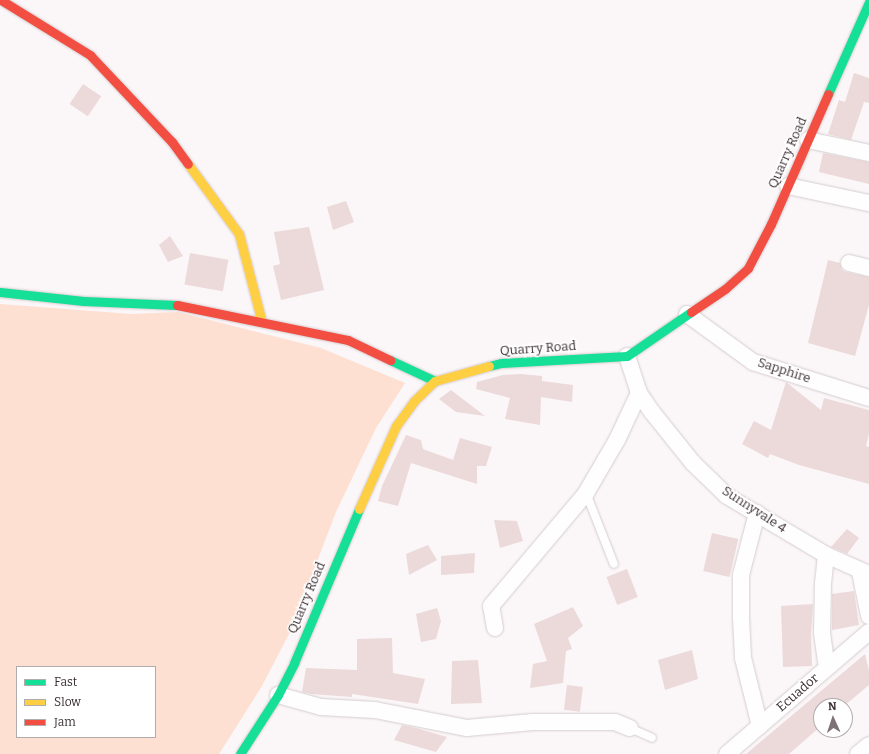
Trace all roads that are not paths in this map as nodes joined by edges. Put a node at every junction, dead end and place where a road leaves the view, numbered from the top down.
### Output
1 (1, 0) edge
2 (869, 2) edge
3 (808, 140) junction
4 (869, 153) edge
5 (788, 186) junction
6 (869, 203) edge
7 (849, 262) dead end
8 (869, 268) edge
9 (0, 292) edge
10 (687, 314) junction
11 (262, 322) junction
12 (627, 356) junction
13 (435, 381) junction
14 (639, 393) junction
15 (869, 398) edge
16 (586, 493) junction
17 (756, 513) junction
18 (826, 555) junction
19 (614, 564) dead end
20 (865, 573) edge
21 (869, 616) edge
22 (495, 628) dead end
23 (869, 632) edge
24 (828, 668) junction
25 (278, 695) junction
26 (760, 726) junction
27 (630, 728) joint
28 (652, 738) dead end
29 (869, 746) edge
30 (240, 754) edge
31 (727, 754) edge
32 (858, 754) edge

1 - 11 street
2 - 3 street, Quarry Road
3 - 4 street
3 - 5 street, Quarry Road
5 - 6 street
5 - 10 street, Quarry Road
7 - 8 street
9 - 11 street
10 - 12 street, Quarry Road
10 - 15 street, Sapphire
11 - 13 street
12 - 13 street, Quarry Road
12 - 14 street, Sunnyvale 4
13 - 25 street, Quarry Road
14 - 16 street
14 - 17 street, Sunnyvale 4
16 - 19 lane
16 - 22 street
17 - 18 street, Sunnyvale 4
17 - 26 street
18 - 20 street, Sunnyvale 4
18 - 24 street
20 - 21 street
23 - 24 street, Ecuador
24 - 26 street, Ecuador
25 - 27 street
25 - 30 street, Quarry Road
26 - 31 street, Ecuador
27 - 28 lane
29 - 32 street

